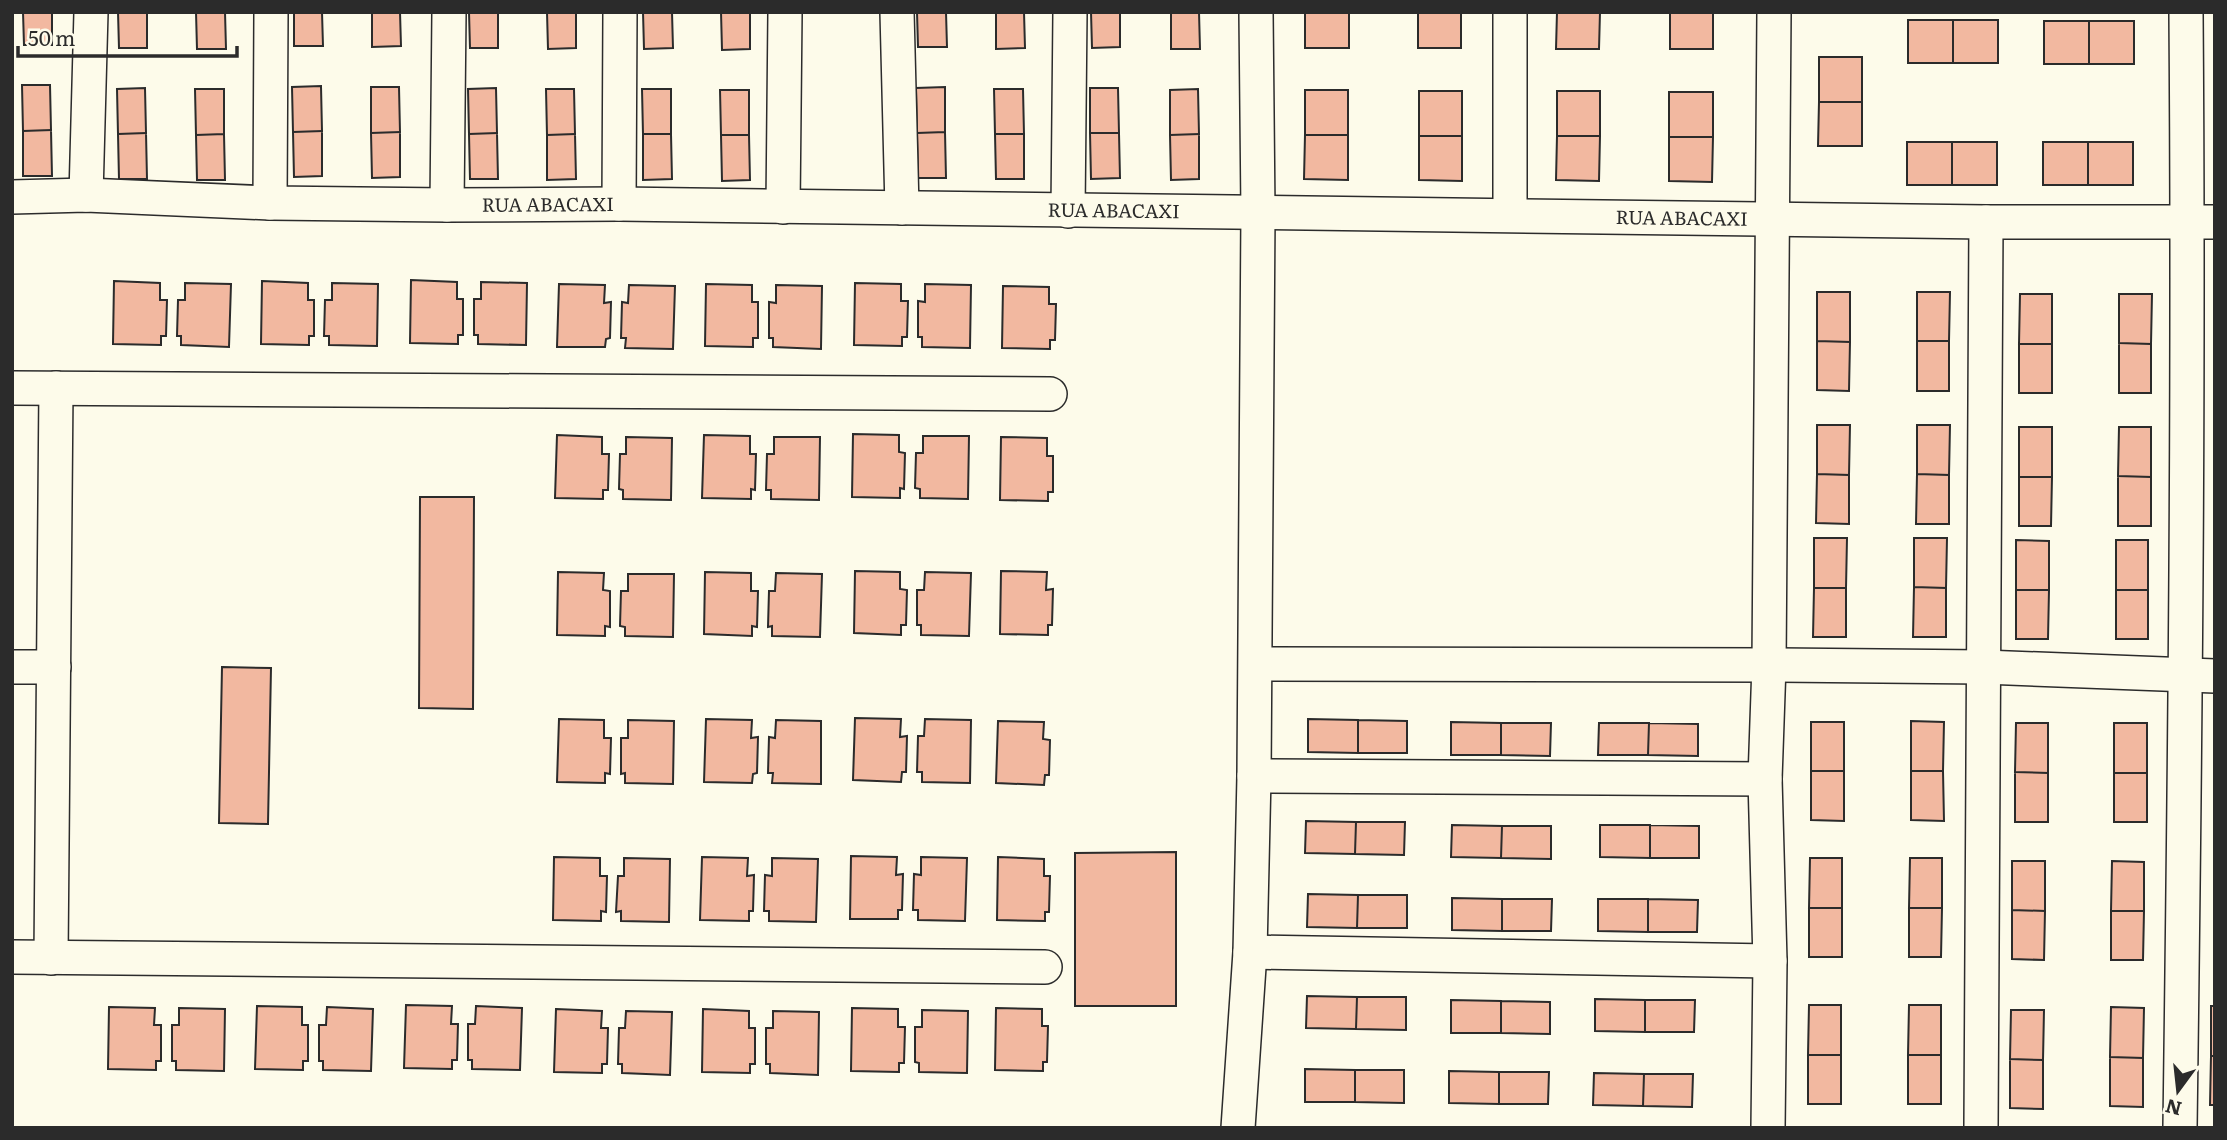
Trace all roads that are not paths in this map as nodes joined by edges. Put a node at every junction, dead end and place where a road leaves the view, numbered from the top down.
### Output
1 (91, 12) edge
2 (271, 12) edge
3 (449, 12) edge
4 (620, 12) edge
5 (785, 12) edge
6 (897, 12) edge
7 (1070, 12) edge
8 (1256, 12) edge
9 (1510, 12) edge
10 (1774, 12) edge
11 (2186, 12) edge
12 (86, 195) junction
13 (12, 197) edge
14 (270, 203) junction
15 (619, 204) junction
16 (447, 205) junction
17 (783, 206) junction
18 (902, 208) junction
19 (1068, 211) junction
20 (1258, 213) junction
21 (1510, 215) junction
22 (1773, 218) junction
23 (2201, 221) edge
24 (1986, 222) junction
25 (12, 388) edge
26 (57, 388) junction
27 (1050, 394) dead end
28 (1255, 664) junction
29 (1769, 665) junction
30 (12, 667) edge
31 (54, 667) junction
32 (1984, 667) junction
33 (2200, 676) edge
34 (1254, 776) junction
35 (1765, 779) junction
36 (1250, 952) junction
37 (12, 957) edge
38 (51, 958) junction
39 (1770, 961) junction
40 (1045, 967) dead end
41 (1238, 1128) edge
42 (1768, 1128) edge
43 (1981, 1128) edge
44 (2180, 1128) edge

1 - 12 street
2 - 14 street
3 - 16 street
4 - 15 street
5 - 17 street
6 - 18 street
7 - 19 street
8 - 20 street
9 - 21 street
10 - 22 street
11 - 23 street
12 - 13 street, RUA ABACAXI
12 - 14 street, RUA ABACAXI
14 - 16 street, RUA ABACAXI
15 - 16 street, RUA ABACAXI
15 - 17 street, RUA ABACAXI
17 - 18 street, RUA ABACAXI
18 - 19 street, RUA ABACAXI
19 - 20 street, RUA ABACAXI
20 - 21 street, RUA ABACAXI
20 - 28 street
21 - 22 street, RUA ABACAXI
22 - 24 street, RUA ABACAXI
22 - 29 street
23 - 24 street, RUA ABACAXI
23 - 33 street
24 - 32 street
25 - 26 street
26 - 27 street
26 - 31 street
28 - 29 street
28 - 34 street
29 - 32 street
29 - 35 street
30 - 31 street
31 - 38 street
32 - 33 street
32 - 43 street
33 - 44 street
34 - 35 street
34 - 36 street
35 - 39 street
36 - 39 street
36 - 41 street
37 - 38 street
38 - 40 street
39 - 42 street

